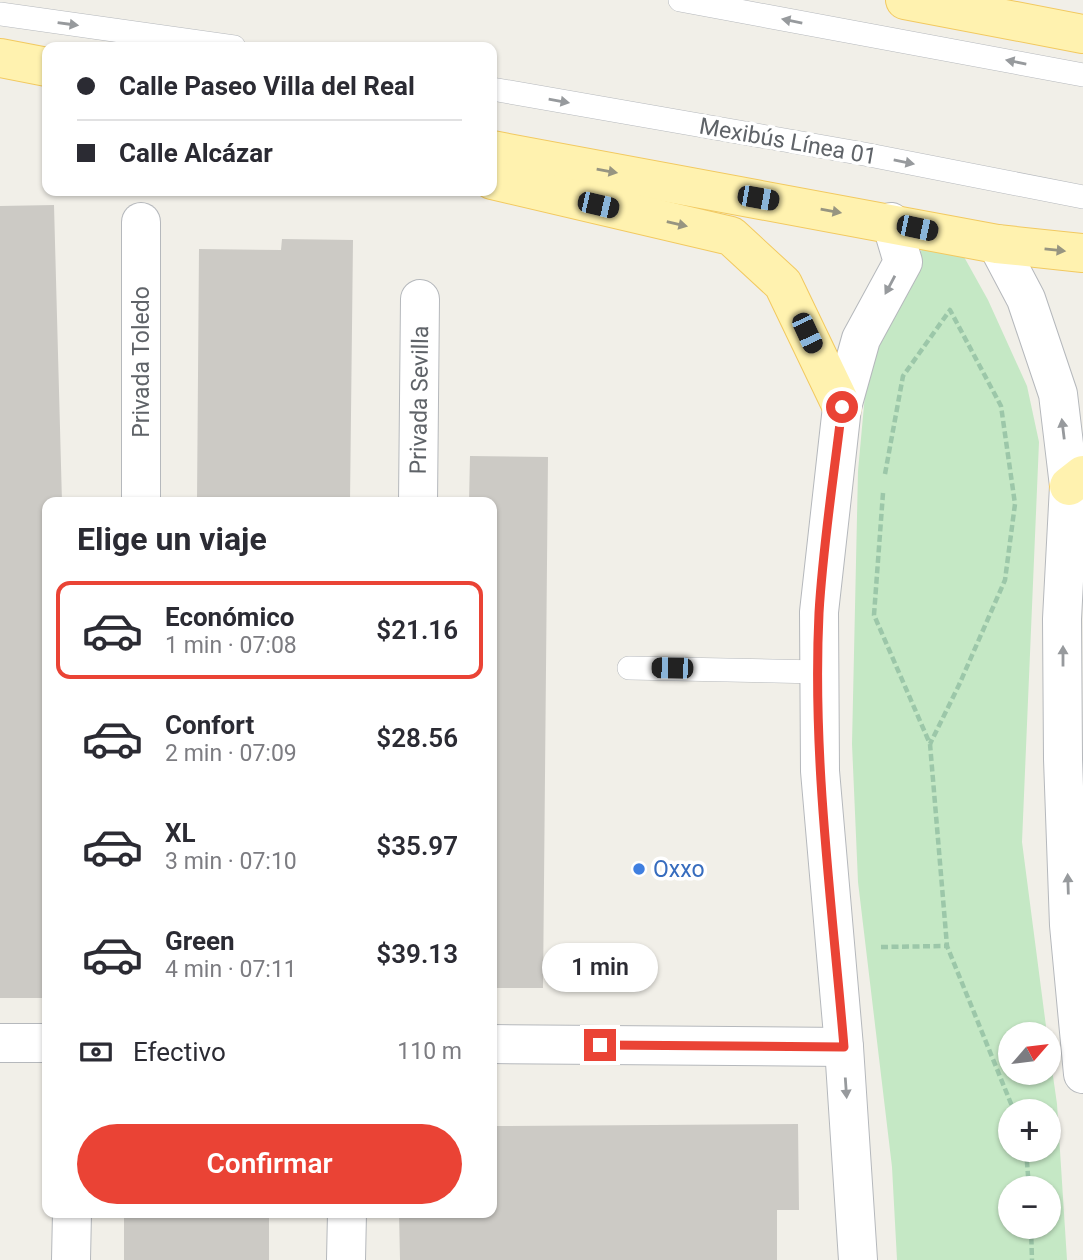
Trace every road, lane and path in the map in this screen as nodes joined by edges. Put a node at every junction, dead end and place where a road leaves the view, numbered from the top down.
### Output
1 (680, 0) edge
2 (905, 0) edge
3 (0, 15) edge
4 (1083, 34) edge
5 (197, 42) edge
6 (0, 58) edge
7 (42, 66) edge
8 (1083, 75) edge
9 (497, 90) edge
10 (497, 151) edge
11 (497, 181) edge
12 (1083, 197) edge
13 (141, 222) dead end
14 (891, 222) junction
15 (997, 244) junction
16 (1083, 253) edge
17 (420, 299) dead end
18 (842, 407) junction
19 (884, 479) dead end
20 (1076, 481) edge
21 (883, 493) dead end
22 (141, 497) edge
23 (418, 497) edge
24 (1073, 620) edge
25 (629, 667) dead end
26 (819, 672) junction
27 (930, 744) junction
28 (1076, 925) edge
29 (947, 946) junction
30 (836, 947) junction
31 (0, 1042) edge
32 (42, 1043) edge
33 (497, 1044) edge
34 (844, 1047) junction
35 (1083, 1074) edge
36 (1009, 1099) edge
37 (72, 1218) edge
38 (347, 1218) edge
39 (1031, 1239) edge
40 (71, 1260) edge
41 (346, 1260) edge
42 (858, 1260) edge
43 (1032, 1260) edge

8 -> 1 lane
2 - 4 main road
3 -> 5 lane
6 - 7 main road
9 -> 12 lane, Mexibús Línea 01
10 -> 14 main road
11 -> 18 main road
13 - 22 street, Privada Toledo
14 - 15 main road
14 -> 18 street
15 -> 16 main road
20 -> 15 street
17 - 23 street, Privada Sevilla
18 - 26 street
19 - 27 path
20 - 24 street
21 - 27 path
28 -> 24 street
25 - 26 lane
26 - 30 street
27 - 29 path
28 - 35 street
29 - 30 path
29 - 36 path
30 - 34 street
31 - 32 street
33 - 34 street
34 -> 42 street
37 - 40 street
38 - 41 street
39 - 43 path

